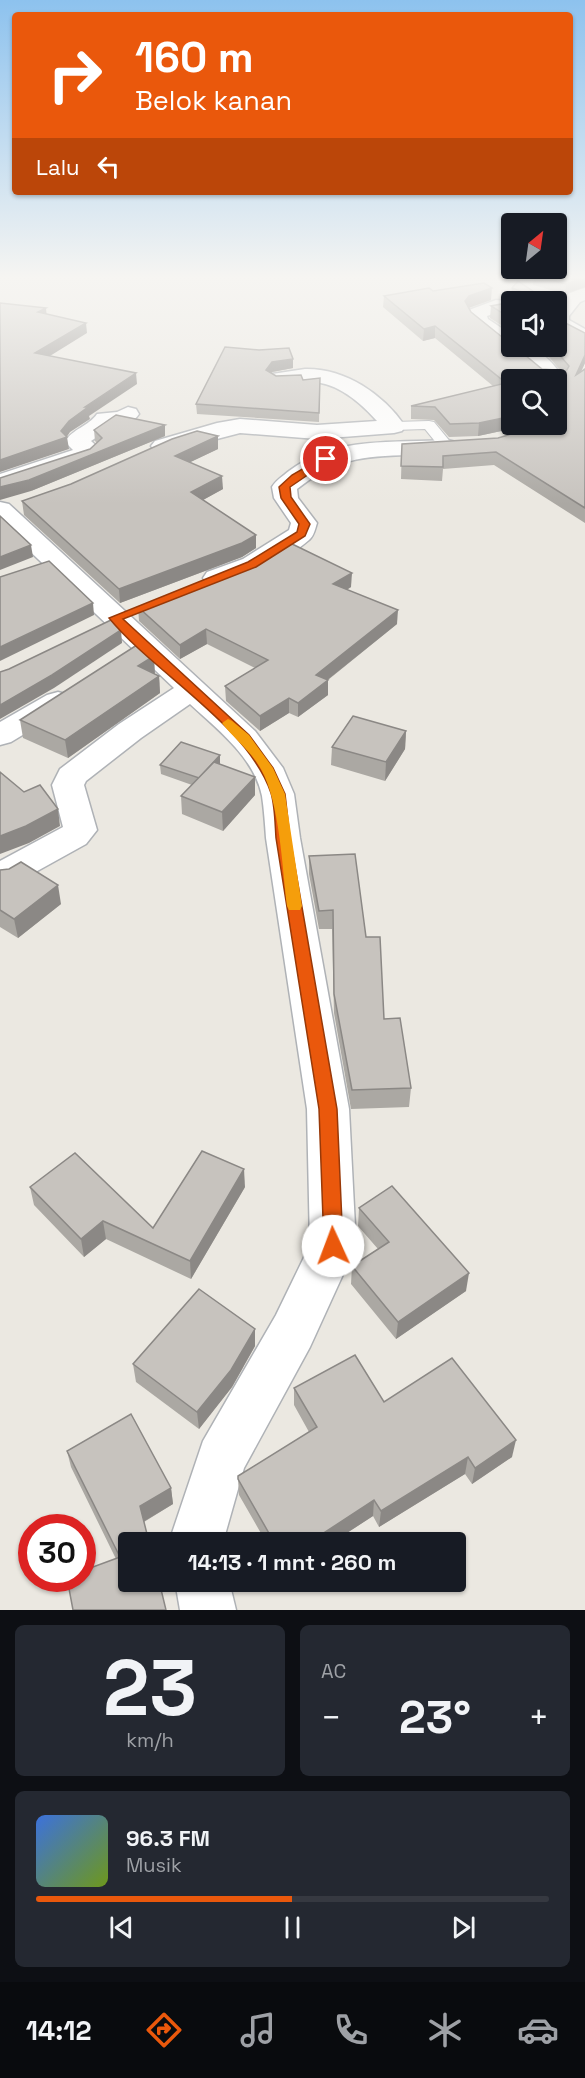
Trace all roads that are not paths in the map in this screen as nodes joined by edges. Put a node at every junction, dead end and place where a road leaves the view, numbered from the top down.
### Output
1 (531, 357) edge
2 (544, 369) edge
3 (279, 378) edge
4 (128, 414) dead end
5 (394, 426) junction
6 (458, 446) joint
7 (141, 455) edge
8 (7, 502) edge
9 (199, 585) edge
10 (85, 683) edge
11 (191, 690) junction
12 (0, 735) edge
13 (0, 876) edge
14 (199, 1532) edge
15 (204, 1592) edge
16 (208, 1610) edge

1 - 2 street
3 - 5 street
4 - 8 street
5 - 6 lane
5 - 7 street
6 - 9 street
8 - 11 street
10 - 12 street
11 - 13 street
11 - 14 street
15 - 16 street

